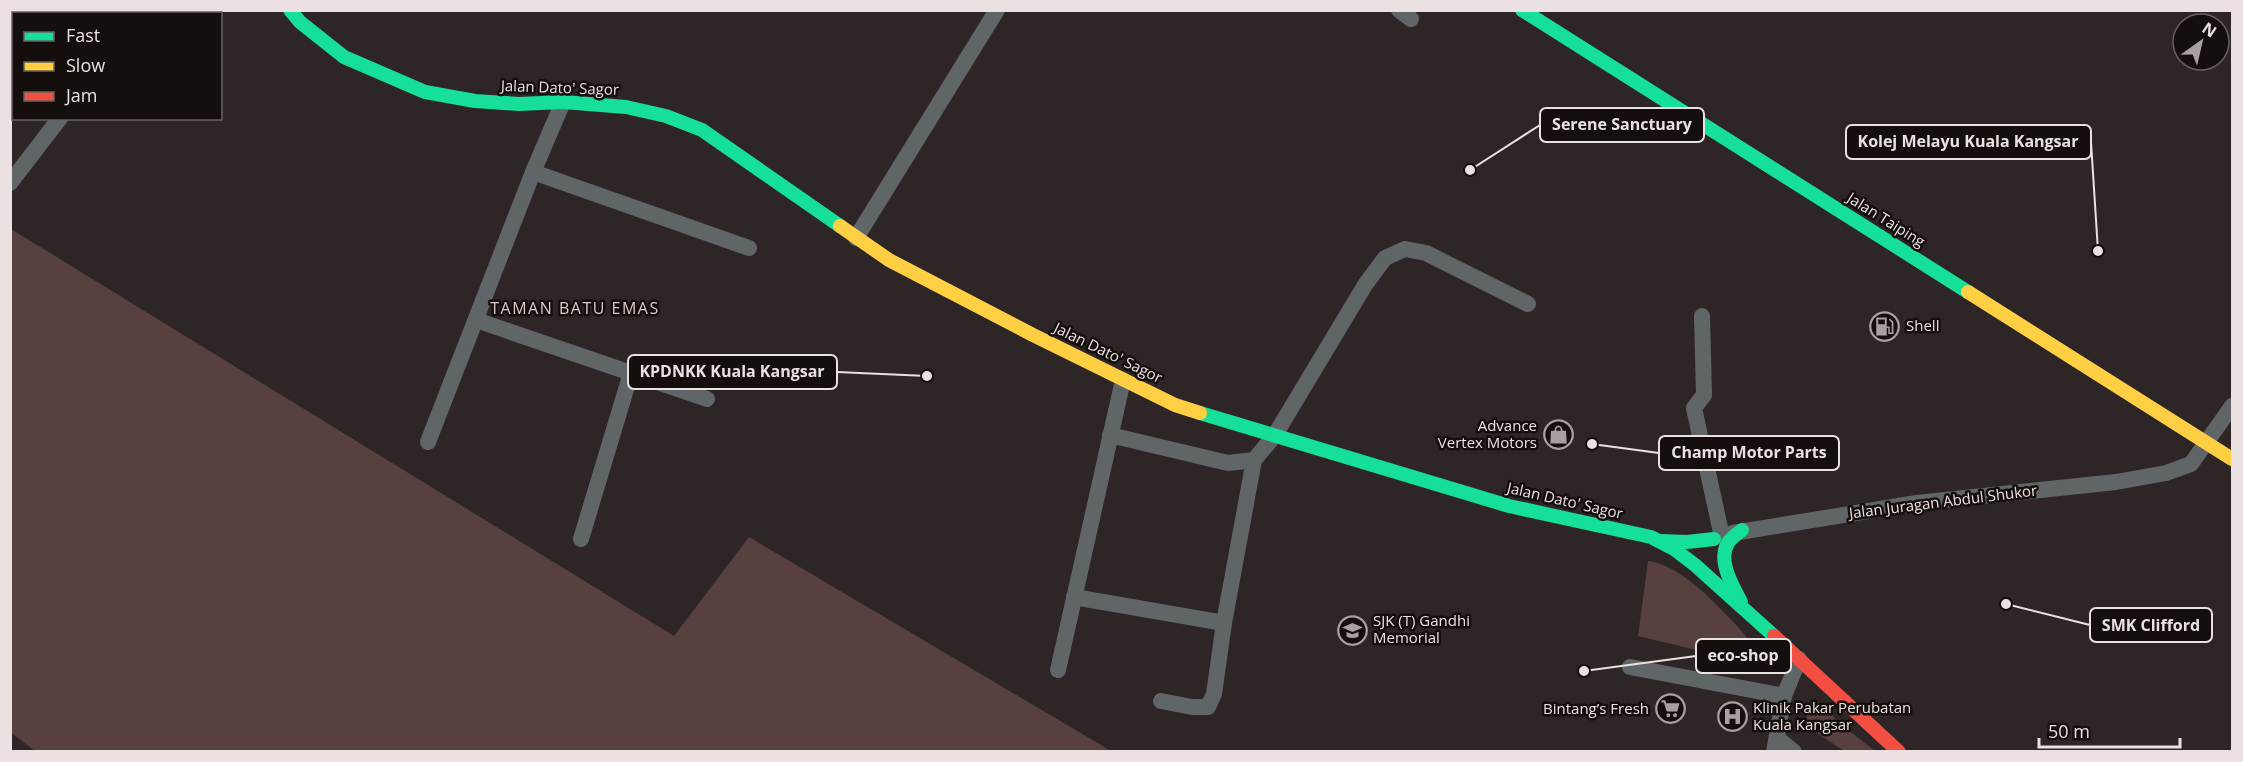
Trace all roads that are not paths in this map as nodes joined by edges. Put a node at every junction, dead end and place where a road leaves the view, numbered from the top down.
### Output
1 (291, 10) edge
2 (996, 10) edge
3 (1522, 10) edge
4 (563, 102) junction
5 (58, 120) edge
6 (533, 172) junction
7 (10, 183) edge
8 (856, 238) junction
9 (749, 248) dead end
10 (1528, 304) dead end
11 (1702, 316) dead end
12 (476, 320) junction
13 (631, 373) junction
14 (1123, 380) junction
15 (707, 399) dead end
16 (2232, 406) edge
17 (1110, 435) junction
18 (1275, 435) junction
19 (428, 442) dead end
20 (2207, 443) junction
21 (2232, 459) edge
22 (1254, 460) junction
23 (1742, 530) junction
24 (1718, 538) junction
25 (582, 539) dead end
26 (1666, 545) junction
27 (1697, 550) junction
28 (1703, 573) junction
29 (1074, 597) junction
30 (1744, 609) junction
31 (1224, 623) junction
32 (1799, 659) junction
33 (1630, 667) dead end
34 (1058, 670) dead end
35 (1784, 696) junction
36 (1161, 701) dead end
37 (1776, 745) edge
38 (1794, 752) edge
39 (1899, 752) edge

1 - 4 main road, Jalan Dato' Sagor
2 - 8 street
3 - 20 main road, Jalan Taiping
4 - 6 street
4 - 8 main road, Jalan Dato' Sagor
5 - 7 street
6 - 9 street
6 - 12 street
8 - 14 main road, Jalan Dato' Sagor
10 - 18 street
11 - 24 street
12 - 13 street
12 - 19 street
13 - 15 street
13 - 25 street
14 - 17 street
14 - 18 main road, Jalan Dato' Sagor
16 - 20 street, Jalan Juragan Abdul Shukor
17 - 22 street
17 - 29 street
18 - 22 street
18 - 26 main road, Jalan Dato' Sagor
20 - 21 main road, Jalan Taiping
20 - 23 street, Jalan Juragan Abdul Shukor
22 - 31 street
23 - 24 street, Jalan Juragan Abdul Shukor
23 - 30 main road
24 - 26 main road
24 - 27 street, Jalan Juragan Abdul Shukor
26 - 27 street
26 - 28 main road, Jalan Dato' Sagor
27 - 28 street
28 - 30 main road, Jalan Dato' Sagor
29 - 31 street
29 - 34 street
30 - 32 main road, Jalan Dato' Sagor
31 - 36 street
32 - 35 street
32 - 39 main road, Jalan Dato' Sagor
33 - 35 street
35 - 37 street
37 - 38 street

